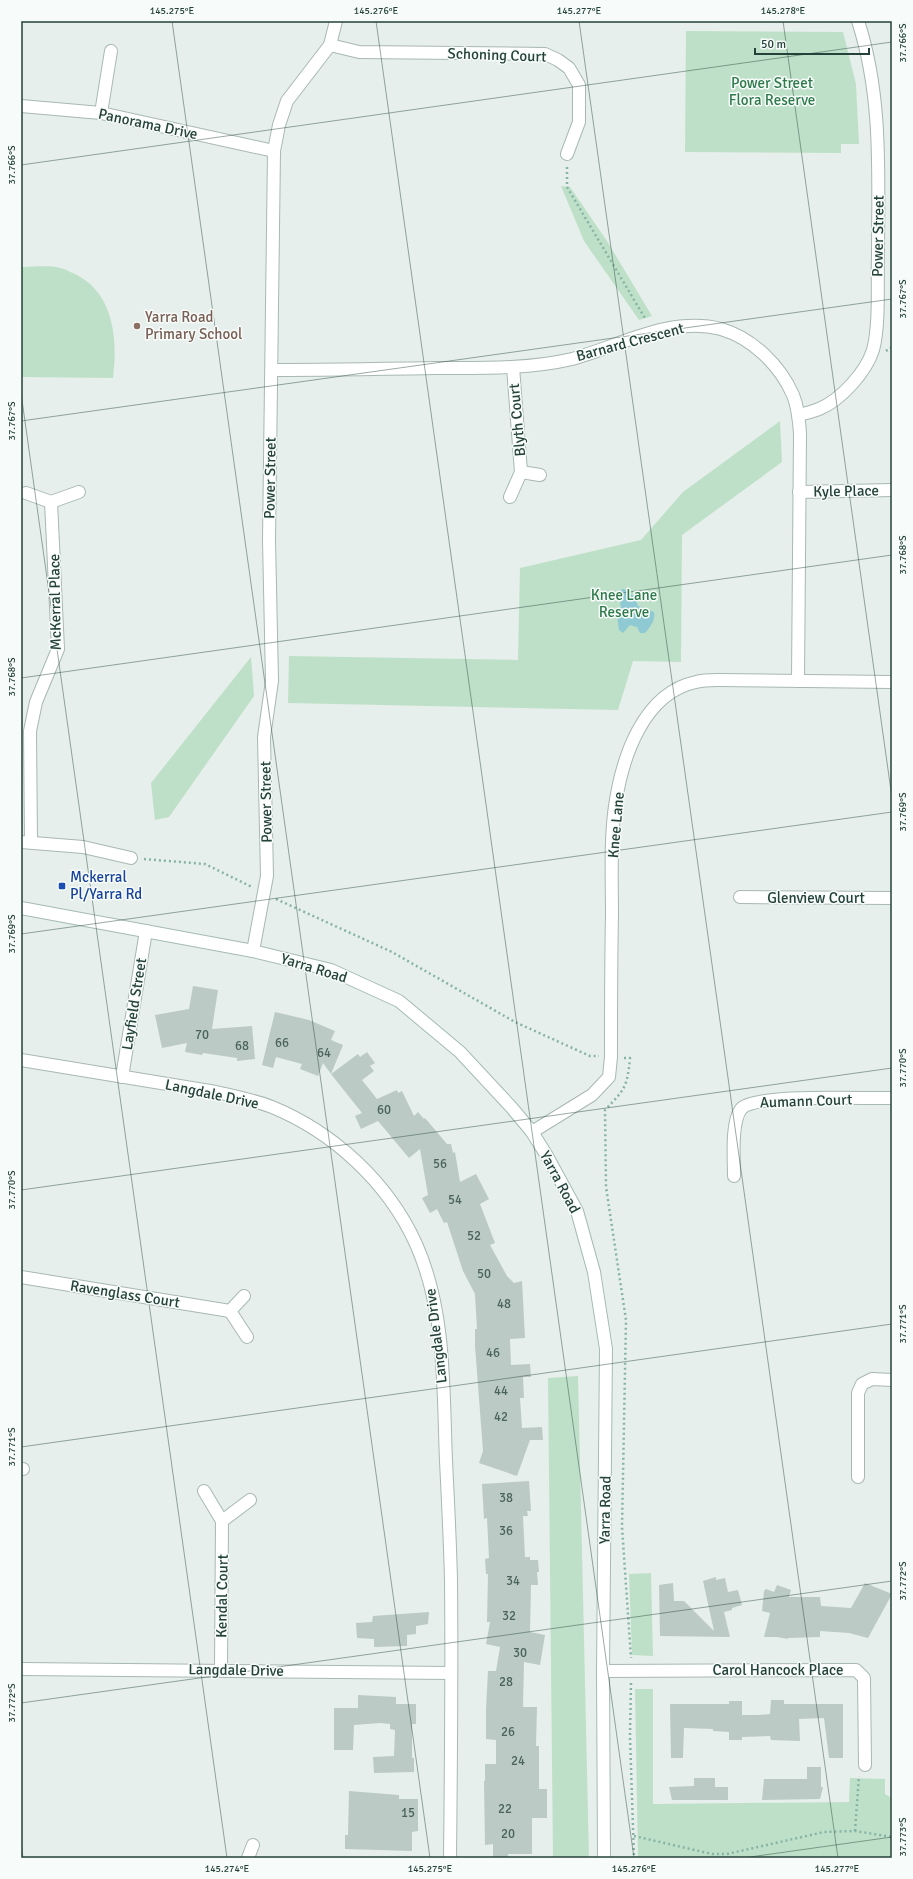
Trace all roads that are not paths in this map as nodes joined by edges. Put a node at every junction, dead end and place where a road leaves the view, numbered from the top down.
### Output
1 (336, 21) edge
2 (858, 21) edge
3 (330, 45) junction
4 (111, 51) dead end
5 (21, 106) edge
6 (101, 113) junction
7 (274, 151) junction
8 (567, 154) road end
9 (513, 367) junction
10 (272, 370) junction
11 (798, 415) junction
12 (521, 472) junction
13 (540, 475) dead end
14 (892, 490) edge
15 (79, 492) dead end
16 (799, 492) junction
17 (26, 493) dead end
18 (510, 497) dead end
19 (51, 502) junction
20 (798, 681) junction
21 (892, 682) edge
22 (26, 842) edge
23 (131, 858) road end
24 (740, 897) dead end
25 (892, 898) edge
26 (21, 908) edge
27 (146, 931) junction
28 (253, 951) junction
29 (21, 1060) edge
30 (122, 1077) junction
31 (892, 1098) edge
32 (532, 1132) junction
33 (734, 1176) dead end
34 (21, 1277) edge
35 (244, 1296) dead end
36 (230, 1312) junction
37 (247, 1337) dead end
38 (892, 1380) edge
39 (858, 1477) dead end
40 (204, 1491) dead end
41 (250, 1500) dead end
42 (222, 1521) junction
43 (21, 1669) edge
44 (221, 1670) junction
45 (603, 1671) junction
46 (451, 1673) junction
47 (865, 1765) road end
48 (253, 1845) dead end
49 (248, 1858) edge
50 (450, 1858) edge
51 (604, 1858) edge

1 - 3 street, Power Street
2 - 11 street, Power Street
3 - 7 street, Power Street
3 - 8 street, Schoning Court
4 - 6 street
5 - 6 street, Panorama Drive
6 - 7 street, Panorama Drive
7 - 10 street, Power Street
9 - 10 street, Barnard Crescent
9 - 11 street, Barnard Crescent
9 - 12 street, Blyth Court
10 - 28 street, Power Street
11 - 16 street, Barnard Crescent
12 - 13 street, Blyth Court
12 - 18 street, Blyth Court
14 - 16 street, Kyle Place
15 - 19 street
16 - 20 street, Barnard Crescent
17 - 19 street
19 - 22 street, McKerral Place
20 - 21 street, Knee Lane
20 - 32 street, Knee Lane
22 - 23 street
24 - 25 street, Glenview Court
26 - 27 street, Yarra Road
27 - 28 street, Yarra Road
27 - 30 street, Layfield Street
28 - 32 street, Yarra Road
29 - 30 street, Langdale Drive
30 - 46 street, Langdale Drive
31 - 33 street, Aumann Court
32 - 45 street, Yarra Road
34 - 36 street, Ravenglass Court
35 - 36 street
36 - 37 street
38 - 39 street
40 - 42 street
41 - 42 street
42 - 44 street, Kendal Court
43 - 44 street, Langdale Drive
44 - 46 street, Langdale Drive
45 - 47 street, Carol Hancock Place
45 - 51 street, Yarra Road
46 - 50 street, Langdale Drive
48 - 49 street

